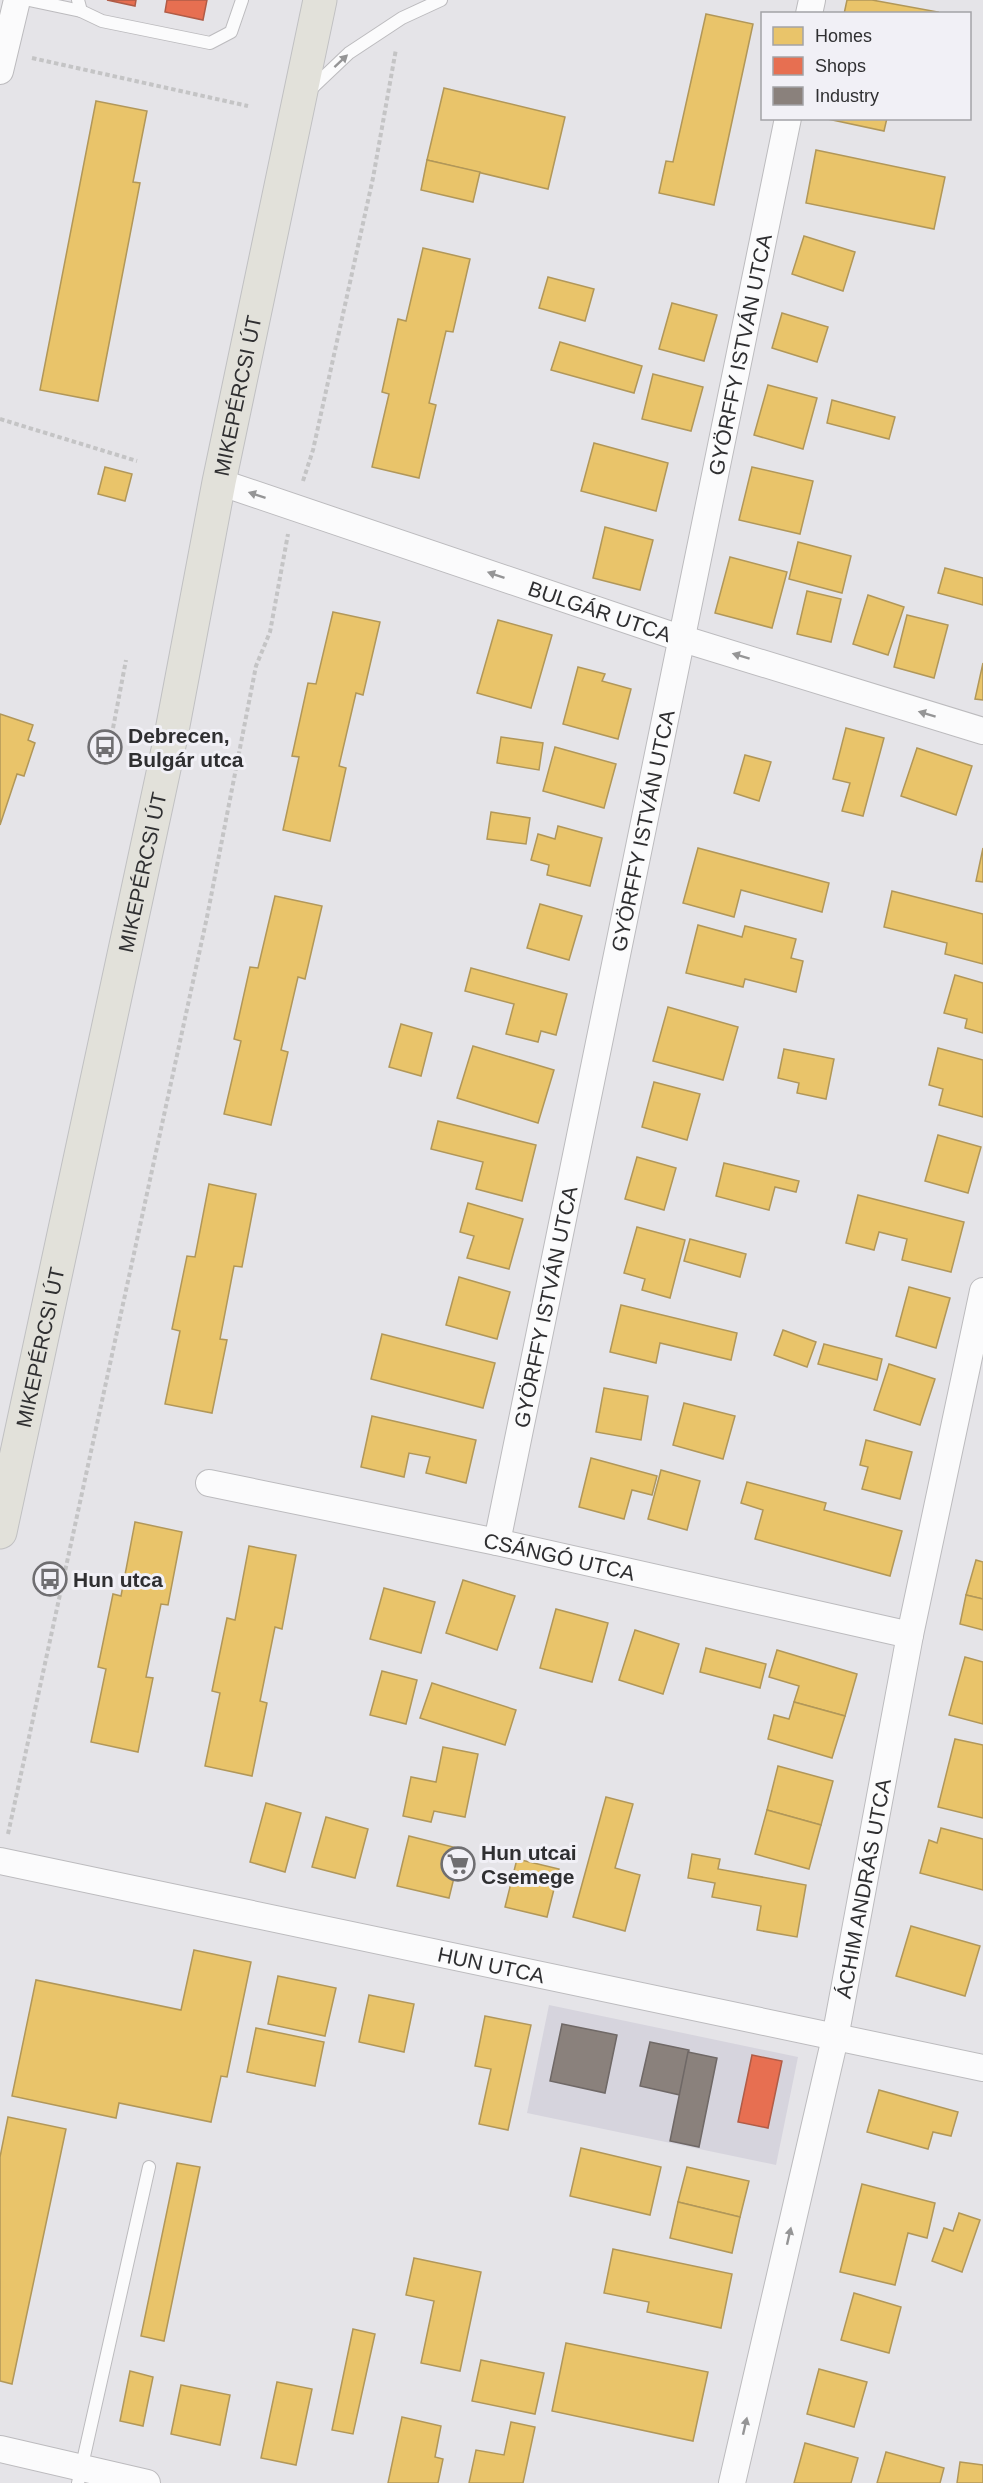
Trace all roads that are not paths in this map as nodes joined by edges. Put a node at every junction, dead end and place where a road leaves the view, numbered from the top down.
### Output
1 (16, 0) edge
2 (29, 0) edge
3 (242, 0) edge
4 (320, 0) edge
5 (441, 0) edge
6 (79, 5) edge
7 (1, 58) edge
8 (298, 101) junction
9 (788, 120) edge
10 (219, 482) junction
11 (680, 638) junction
12 (983, 731) edge
13 (983, 1291) edge
14 (209, 1483) dead end
15 (0, 1532) edge
16 (497, 1542) junction
17 (910, 1635) junction
18 (0, 1861) edge
19 (835, 2038) junction
20 (983, 2068) edge
21 (149, 2167) dead end
22 (0, 2449) edge
23 (79, 2475) edge
24 (147, 2483) edge
25 (732, 2483) edge

1 - 7 street
2 - 6 lane
3 - 6 lane
4 - 8 main road, MIKEPÉRCSI ÚT
8 -> 5 lane
8 - 10 main road, MIKEPÉRCSI ÚT
9 - 11 street, GYÖRFFY ISTVÁN UTCA
11 -> 10 street, BULGÁR UTCA
10 - 15 main road, MIKEPÉRCSI ÚT
12 -> 11 street, BULGÁR UTCA
11 - 16 street, GYÖRFFY ISTVÁN UTCA
13 - 17 street, ÁCHIM ANDRÁS UTCA
14 - 16 street, CSÁNGÓ UTCA
16 - 17 street, CSÁNGÓ UTCA
17 - 19 street, ÁCHIM ANDRÁS UTCA
18 - 19 street, HUN UTCA
19 - 20 street, HUN UTCA
25 -> 19 street, ÁCHIM ANDRÁS UTCA
21 - 23 lane
22 - 23 street
23 - 24 street

